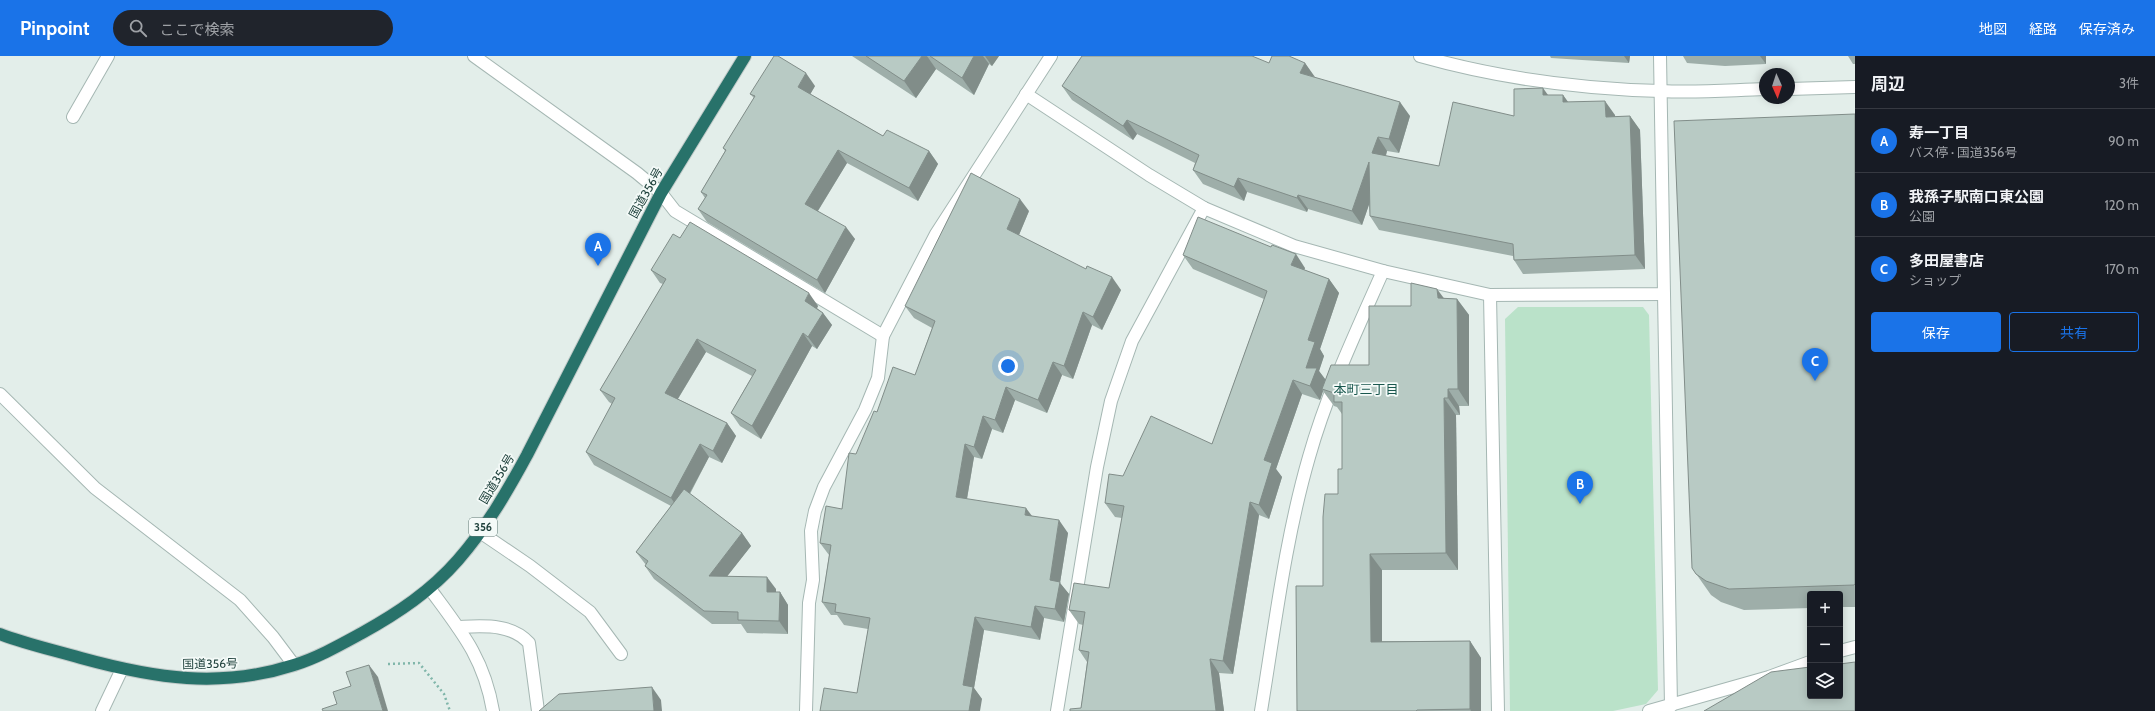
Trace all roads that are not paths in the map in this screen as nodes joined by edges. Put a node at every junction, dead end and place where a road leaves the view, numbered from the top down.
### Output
1 (108, 56) edge
2 (474, 56) edge
3 (746, 56) edge
4 (1051, 56) edge
5 (1420, 56) edge
6 (1660, 56) edge
7 (1855, 87) edge
8 (1759, 89) edge
9 (1795, 89) edge
10 (1661, 91) junction
11 (1026, 94) junction
12 (73, 118) dead end
13 (661, 193) junction
14 (1204, 208) junction
15 (1383, 271) junction
16 (1664, 294) junction
17 (1490, 295) junction
18 (883, 336) junction
19 (0, 394) edge
20 (480, 532) junction
21 (430, 589) junction
22 (458, 627) junction
23 (0, 634) edge
24 (1855, 647) edge
25 (1843, 650) edge
26 (621, 654) dead end
27 (1807, 663) edge
28 (294, 665) junction
29 (122, 669) junction
30 (1671, 706) junction
31 (102, 711) edge
32 (494, 711) edge
33 (538, 711) edge
34 (806, 711) edge
35 (1057, 711) edge
36 (1261, 711) edge
37 (1498, 711) edge
38 (1649, 711) edge

1 - 12 street
2 - 13 street
3 - 13 highway, 国道356号 / 356
4 - 11 street
5 - 10 street
6 - 10 street
7 - 9 street
8 - 10 street
10 - 16 street
11 - 14 street
11 - 18 street
13 - 18 street
13 - 20 highway, 国道356号 / 356
14 - 15 street
14 - 35 street
15 - 17 street
15 - 36 street
16 - 17 street
16 - 30 street
17 - 37 street
18 - 34 street
19 - 28 street
20 - 21 highway, 国道356号 / 356
20 - 26 street
21 - 22 street
21 - 28 highway, 国道356号 / 356
22 - 32 street
22 - 33 street
23 - 29 highway, 国道356号 / 356
24 - 25 street
27 - 30 street
28 - 29 highway, 国道356号 / 356
29 - 31 street
30 - 38 street

